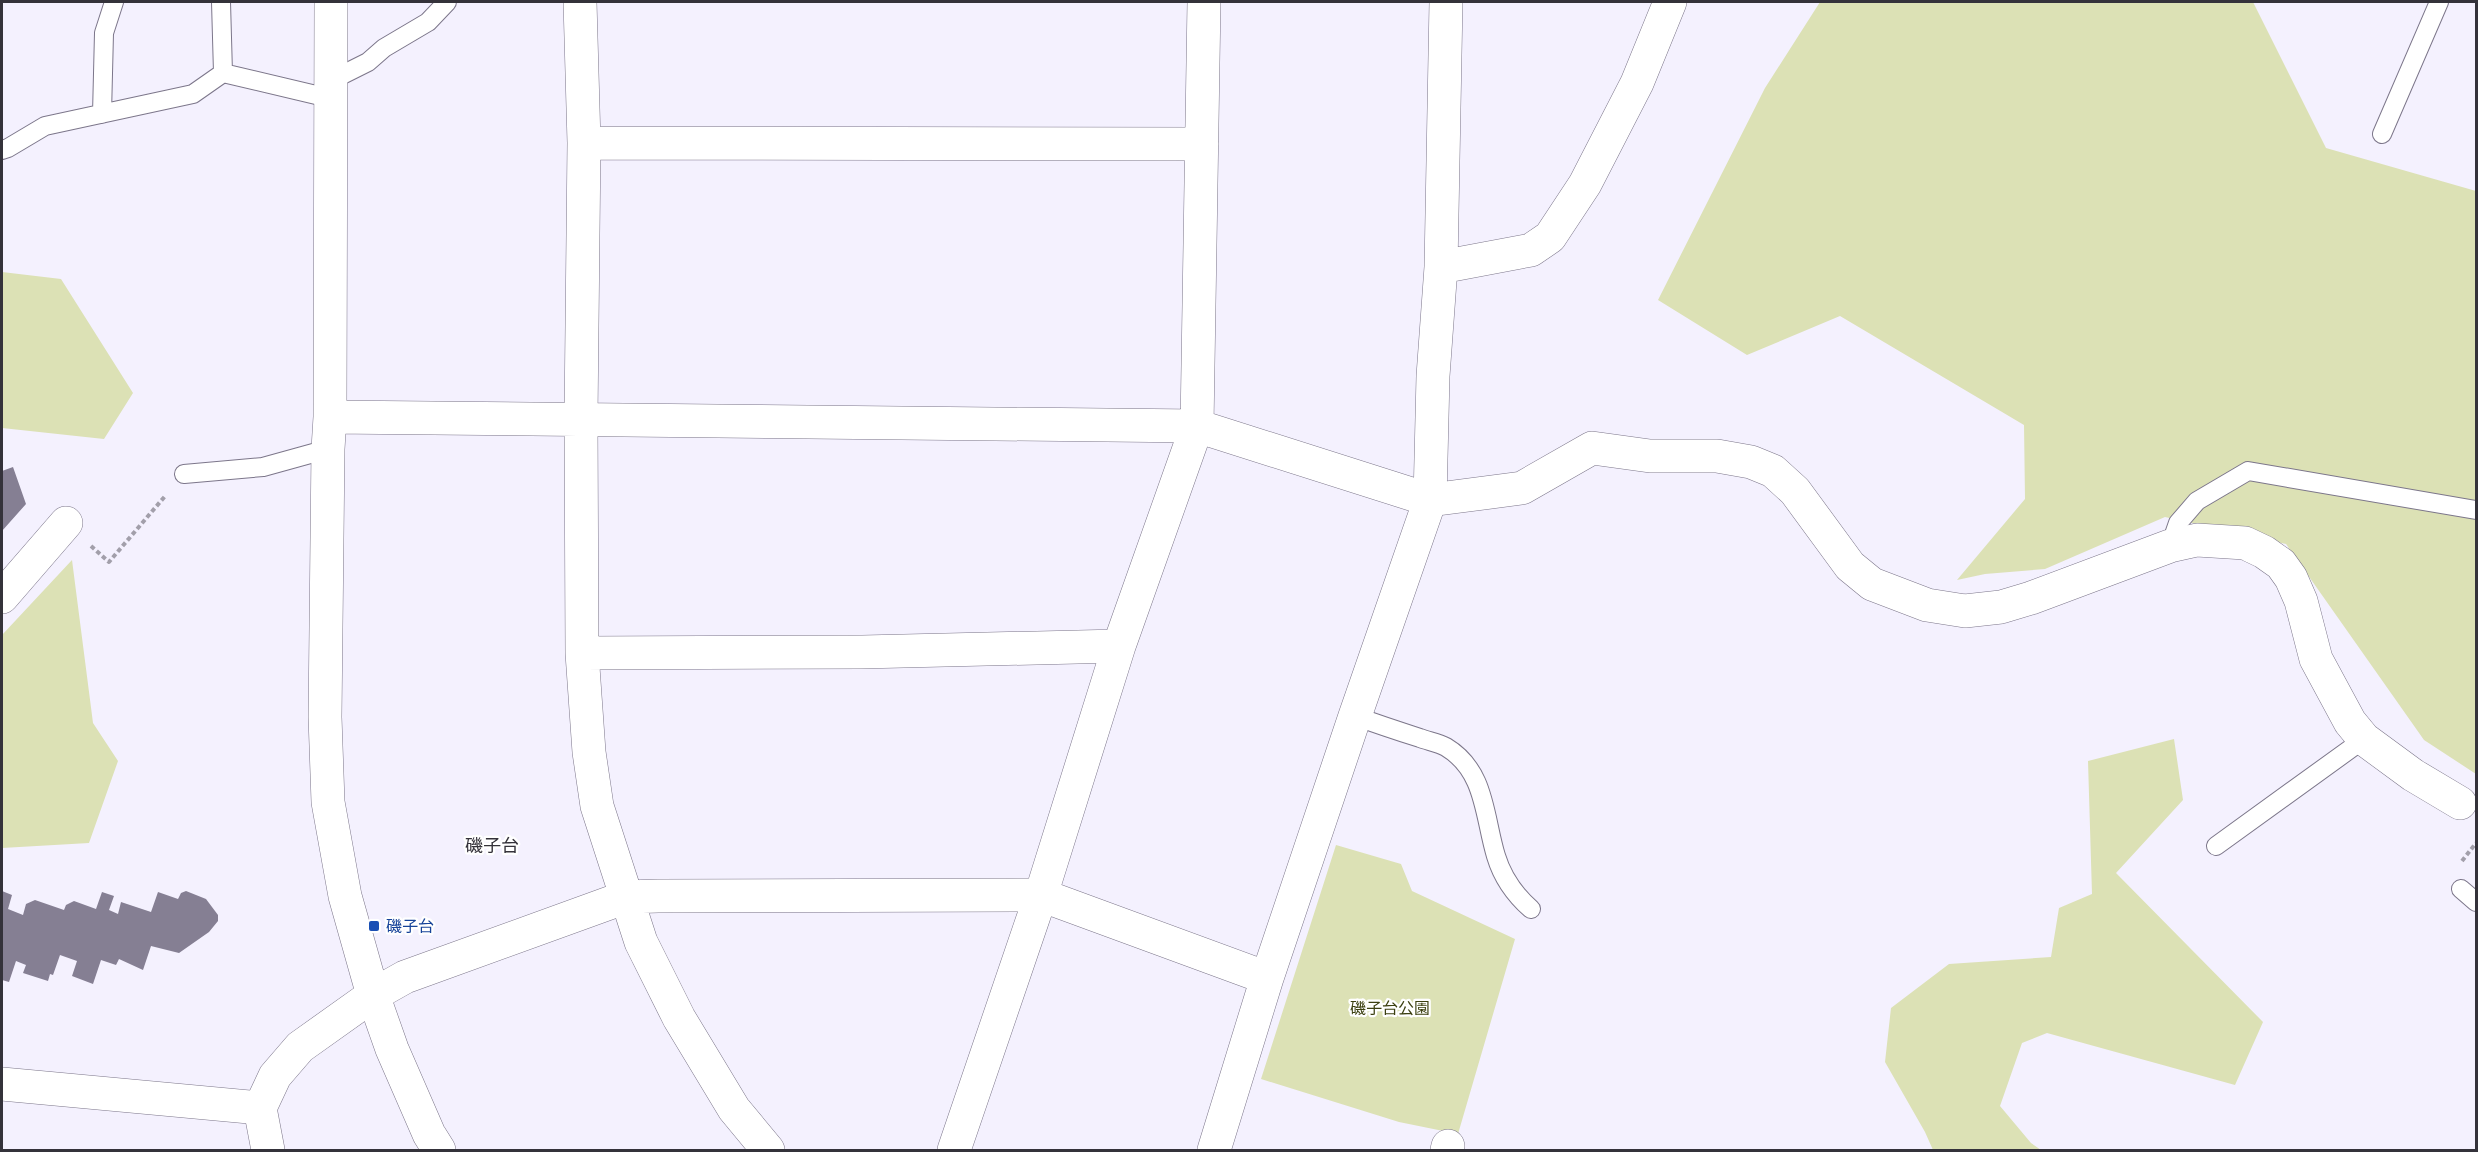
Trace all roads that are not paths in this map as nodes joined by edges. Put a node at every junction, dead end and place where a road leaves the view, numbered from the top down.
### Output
1 (114, 2) edge
2 (221, 2) edge
3 (331, 2) edge
4 (447, 2) edge
5 (580, 2) edge
6 (1204, 2) edge
7 (1446, 2) edge
8 (1670, 2) edge
9 (2439, 2) edge
10 (223, 73) junction
11 (332, 89) junction
12 (102, 114) junction
13 (2382, 134) dead end
14 (584, 143) junction
15 (1202, 144) junction
16 (2, 150) edge
17 (1442, 267) junction
18 (330, 417) junction
19 (581, 418) junction
20 (1197, 426) junction
21 (328, 449) junction
22 (184, 474) road end
23 (1430, 500) junction
24 (2476, 510) edge
25 (66, 524) road end
26 (2170, 546) junction
27 (2, 597) edge
28 (1119, 646) junction
29 (582, 653) junction
30 (1355, 716) junction
31 (2364, 739) junction
32 (2460, 803) dead end
33 (2216, 846) dead end
34 (2461, 889) dead end
35 (1041, 895) junction
36 (626, 897) junction
37 (2476, 902) edge
38 (1531, 909) dead end
39 (1268, 978) junction
40 (373, 995) junction
41 (2, 1084) edge
42 (260, 1108) junction
43 (268, 1150) edge
44 (439, 1150) edge
45 (768, 1150) edge
46 (954, 1150) edge
47 (1214, 1150) edge

1 - 12 lane
2 - 10 lane
3 - 11 street
4 - 11 lane
5 - 14 street
6 - 15 street
7 - 17 street
8 - 17 street
9 - 13 lane
10 - 11 lane
10 - 12 lane
11 - 18 street
12 - 16 lane
14 - 15 street
14 - 19 street
15 - 20 street
17 - 23 street
18 - 19 street
18 - 21 street
19 - 20 street
19 - 29 street
20 - 23 street
20 - 28 street
21 - 22 lane
21 - 40 street
23 - 26 street
23 - 30 street
24 - 26 lane
25 - 27 street
26 - 31 street
28 - 29 street
28 - 35 street
29 - 36 street
30 - 38 lane
30 - 39 street
31 - 32 street
31 - 33 lane
34 - 37 lane
35 - 36 street
35 - 39 street
35 - 46 street
36 - 40 street
36 - 45 street
39 - 47 street
40 - 42 street
40 - 44 street
41 - 42 street
42 - 43 street

